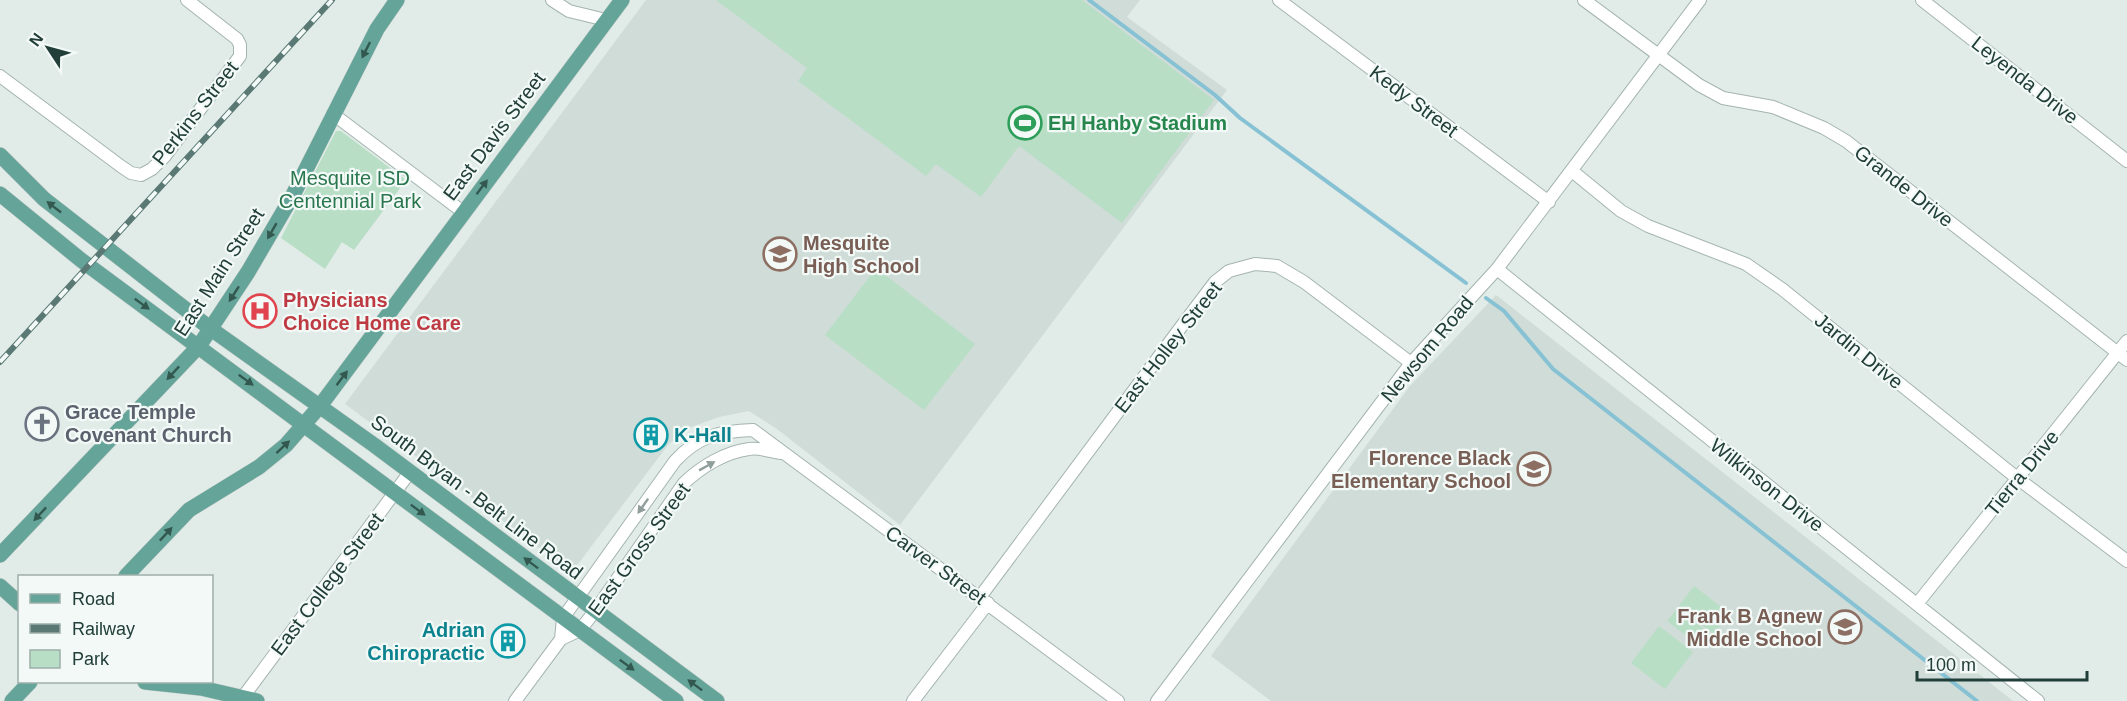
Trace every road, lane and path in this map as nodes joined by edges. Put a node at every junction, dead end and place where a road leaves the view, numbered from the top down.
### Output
1 (397, 0) edge
2 (552, 0) edge
3 (622, 0) edge
4 (1279, 0) edge
5 (1584, 0) edge
6 (1700, 0) edge
7 (1922, 0) edge
8 (192, 1) edge
9 (606, 20) junction
10 (1659, 55) junction
11 (0, 76) edge
12 (333, 114) junction
13 (0, 155) edge
14 (2127, 161) edge
15 (1572, 171) junction
16 (0, 194) edge
17 (1549, 202) junction
18 (464, 212) junction
19 (1497, 269) junction
20 (211, 329) junction
21 (2127, 341) edge
22 (199, 346) junction
23 (2122, 357) edge
24 (1411, 363) junction
25 (320, 406) junction
26 (305, 424) junction
27 (753, 430) joint
28 (786, 454) junction
29 (410, 472) junction
30 (2018, 478) junction
31 (395, 493) junction
32 (0, 555) edge
33 (2127, 561) edge
34 (127, 575) edge
35 (0, 586) edge
36 (578, 598) junction
37 (984, 600) junction
38 (18, 602) edge
39 (1917, 604) junction
40 (595, 611) junction
41 (563, 618) junction
42 (580, 630) junction
43 (561, 639) junction
44 (672, 668) junction
45 (28, 683) edge
46 (161, 683) edge
47 (657, 687) junction
48 (247, 699) edge
49 (12, 701) edge
50 (515, 701) edge
51 (676, 701) edge
52 (717, 701) edge
53 (914, 701) edge
54 (1118, 701) edge
55 (1158, 701) edge
56 (2038, 701) edge

1 -> 12 main road, East Main Street
2 - 9 street
3 - 9 main road, East Davis Street
4 - 17 street, Kedy Street
5 - 10 street, Grande Drive
6 - 10 street, Newsom Road
7 - 14 street, Leyenda Drive
8 - 11 street, Perkins Street
18 -> 9 main road, East Davis Street
10 - 15 street, Newsom Road
10 - 23 street, Grande Drive
12 - 18 street
12 -> 20 main road, East Main Street
20 -> 13 main road, South Bryan - Belt Line Road
15 - 17 street, Newsom Road
15 - 30 street, Jardin Drive
16 -> 22 main road
17 - 19 street, Newsom Road
25 -> 18 main road, East Davis Street
19 - 24 street, Newsom Road
19 - 39 street, Wilkinson Drive
20 - 22 main road, East Main Street
20 - 25 main road, South Bryan - Belt Line Road
21 - 23 street, Tierra Drive
22 -> 26 main road
22 -> 32 main road, East Main Street
23 - 30 street, Tierra Drive
24 - 37 street, East Holley Street
24 - 55 street, Newsom Road
25 - 26 main road, East Davis Street
25 - 29 main road, South Bryan - Belt Line Road
26 - 31 main road
34 -> 26 main road, East Davis Street
27 - 28 street, Carver Street
27 -> 36 street, East Gross Street
28 - 37 street, Carver Street
40 -> 28 street, East Gross Street
29 - 31 street, East College Street
36 -> 29 main road, South Bryan - Belt Line Road
30 - 33 street, Jardin Drive
30 - 39 street, Tierra Drive
31 -> 41 main road
31 - 48 street, East College Street
35 - 38 main road
36 - 40 main road, South Bryan - Belt Line Road
36 - 41 street, East Gross Street
37 - 53 street, East Holley Street
37 - 54 street, Carver Street
39 - 56 street, Wilkinson Drive
40 - 42 street, East Gross Street
40 - 44 main road, South Bryan - Belt Line Road
41 - 42 main road
41 - 43 street, East Gross Street
42 - 43 street, East Gross Street
42 -> 47 main road
43 - 50 street, East Gross Street
44 - 47 main road
52 -> 44 main road, South Bryan - Belt Line Road
45 - 49 main road
46 - 48 main road
47 - 51 main road

